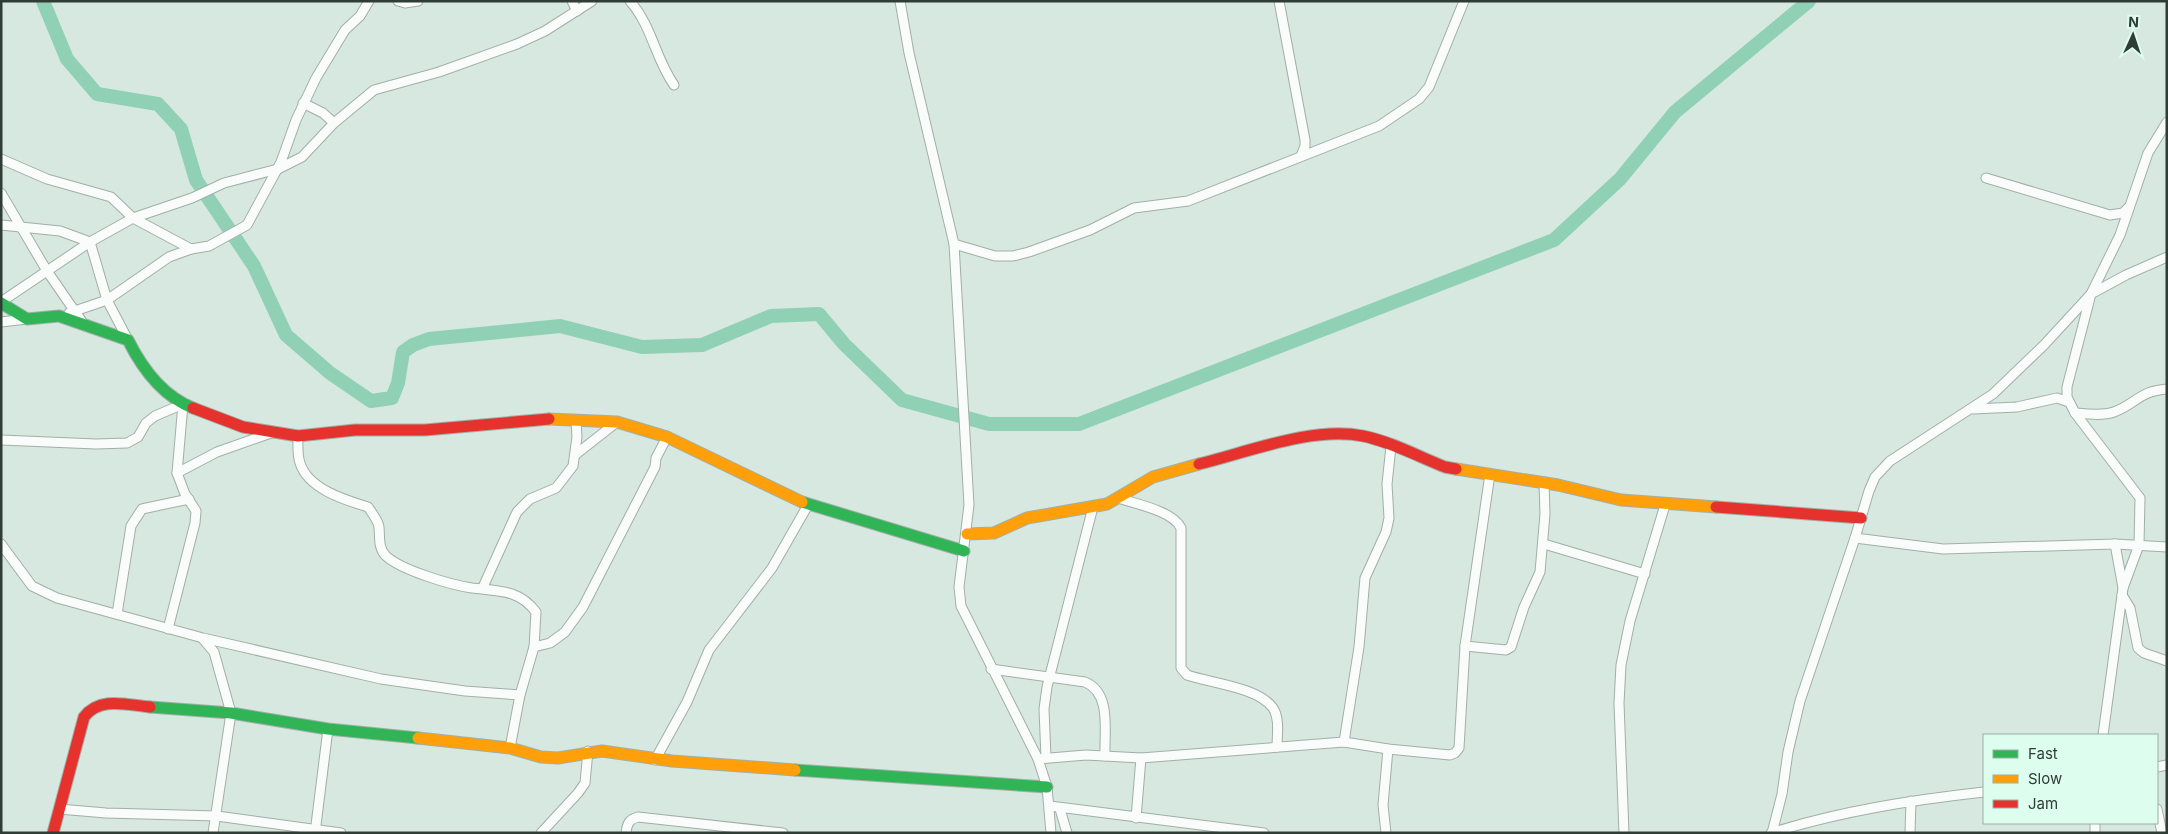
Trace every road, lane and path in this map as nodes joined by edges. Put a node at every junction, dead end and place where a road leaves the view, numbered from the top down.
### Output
1 (369, 1) edge
2 (398, 1) edge
3 (418, 1) edge
4 (572, 1) edge
5 (592, 1) edge
6 (630, 1) edge
7 (900, 1) edge
8 (1279, 1) edge
9 (1464, 1) edge
10 (578, 11) junction
11 (674, 85) dead end
12 (303, 104) junction
13 (2167, 122) edge
14 (334, 123) junction
15 (1301, 156) junction
16 (1, 159) edge
17 (278, 169) junction
18 (1986, 178) dead end
19 (1, 193) edge
20 (2128, 208) junction
21 (133, 218) junction
22 (1, 225) edge
23 (22, 226) junction
24 (90, 242) junction
25 (954, 244) junction
26 (191, 249) junction
27 (2167, 257) edge
28 (48, 270) junction
29 (2091, 294) junction
30 (107, 300) junction
31 (1, 303) edge
32 (74, 311) junction
33 (59, 316) junction
34 (27, 319) junction
35 (1, 322) edge
36 (86, 327) junction
37 (128, 340) junction
38 (2167, 389) edge
39 (2069, 402) junction
40 (183, 404) junction
41 (1972, 409) junction
42 (2075, 413) junction
43 (576, 421) junction
44 (617, 422) junction
45 (271, 433) junction
46 (298, 436) junction
47 (667, 437) junction
48 (1, 440) edge
49 (1391, 446) junction
50 (575, 455) junction
51 (177, 473) junction
52 (1490, 474) junction
53 (1544, 482) junction
54 (1118, 498) junction
55 (189, 499) junction
56 (1665, 504) junction
57 (808, 505) junction
58 (1093, 507) junction
59 (1861, 518) junction
60 (967, 534) junction
61 (1855, 538) junction
62 (1, 544) edge
63 (1544, 544) junction
64 (2115, 544) junction
65 (2139, 545) junction
66 (2167, 547) edge
67 (964, 551) junction
68 (1645, 574) junction
69 (483, 587) junction
70 (2122, 591) junction
71 (116, 614) junction
72 (168, 629) junction
73 (203, 638) junction
74 (1464, 646) junction
75 (534, 647) junction
76 (2167, 659) edge
77 (991, 669) junction
78 (1050, 677) junction
79 (520, 695) junction
80 (231, 713) junction
81 (328, 729) junction
82 (2103, 734) edge
83 (1344, 742) junction
84 (1277, 747) junction
85 (510, 748) junction
86 (1388, 749) junction
87 (588, 752) junction
88 (1105, 756) junction
89 (1141, 758) junction
90 (1042, 759) junction
91 (655, 760) junction
92 (1048, 787) junction
93 (1983, 792) edge
94 (1910, 801) junction
95 (1050, 806) junction
96 (59, 809) junction
97 (1060, 809) junction
98 (2158, 814) edge
99 (216, 816) junction
100 (1136, 818) junction
101 (315, 831) edge
102 (53, 833) edge
103 (213, 833) edge
104 (341, 833) edge
105 (541, 833) edge
106 (626, 833) edge
107 (783, 833) edge
108 (1051, 833) edge
109 (1067, 833) edge
110 (1264, 833) edge
111 (1386, 833) edge
112 (1624, 833) edge
113 (1771, 833) edge
114 (1910, 833) edge
115 (2162, 833) edge

1 - 12 street
2 - 3 street
4 - 10 street
5 - 10 street
6 - 11 street
7 - 25 street
8 - 15 street
9 - 15 street
10 - 14 street
12 - 14 street
12 - 17 street
13 - 20 street
14 - 17 street
15 - 25 street
16 - 21 street
17 - 21 street
17 - 26 street
18 - 20 street
19 - 23 street
20 - 29 street
21 - 24 street
21 - 26 street
22 - 23 street
23 - 24 street
23 - 28 street
24 - 28 street
24 - 30 street
25 - 60 street
26 - 30 street
27 - 29 street
28 - 31 street
28 - 32 street
29 - 39 street
29 - 41 street
30 - 32 street
30 - 37 street
31 - 34 street
32 - 33 street
32 - 36 street
33 - 34 street
33 - 36 street
34 - 35 street
36 - 37 street
37 - 40 street
38 - 42 street
39 - 41 street
39 - 42 street
40 - 45 street
40 - 48 street
40 - 51 street
41 - 59 street
42 - 65 street
43 - 44 street
43 - 46 street
43 - 50 street
44 - 47 street
44 - 50 street
45 - 46 street
45 - 51 street
46 - 69 street
47 - 57 street
47 - 75 street
49 - 52 street
49 - 54 street
49 - 83 street
50 - 69 street
51 - 55 street
52 - 53 street
52 - 74 street
53 - 56 street
53 - 63 street
54 - 58 street
54 - 84 street
55 - 71 street
55 - 72 street
56 - 59 street
56 - 68 street
57 - 67 street
57 - 91 street
58 - 60 street
58 - 78 street
59 - 61 street
60 - 67 street
61 - 64 street
61 - 113 street
62 - 71 street
63 - 68 street
63 - 74 street
64 - 65 street
64 - 70 street
65 - 66 street
65 - 70 street
67 - 77 street
68 - 112 street
69 - 75 street
70 - 76 street
70 - 82 street
71 - 72 street
72 - 73 street
73 - 79 street
73 - 80 street
74 - 86 street
75 - 79 street
77 - 78 street
77 - 90 street
78 - 88 street
78 - 90 street
79 - 85 street
80 - 81 street
80 - 96 street
80 - 99 street
81 - 85 street
81 - 101 street
83 - 84 street
83 - 86 street
84 - 89 street
85 - 87 street
86 - 111 street
87 - 91 street
87 - 105 street
88 - 89 street
88 - 90 street
89 - 100 street
90 - 92 street
91 - 92 street
92 - 95 street
93 - 94 street
94 - 113 street
94 - 114 street
95 - 97 street
95 - 108 street
96 - 99 street
96 - 102 street
97 - 100 street
97 - 109 street
98 - 115 street
99 - 101 street
99 - 103 street
100 - 110 street
101 - 104 street
106 - 107 street

